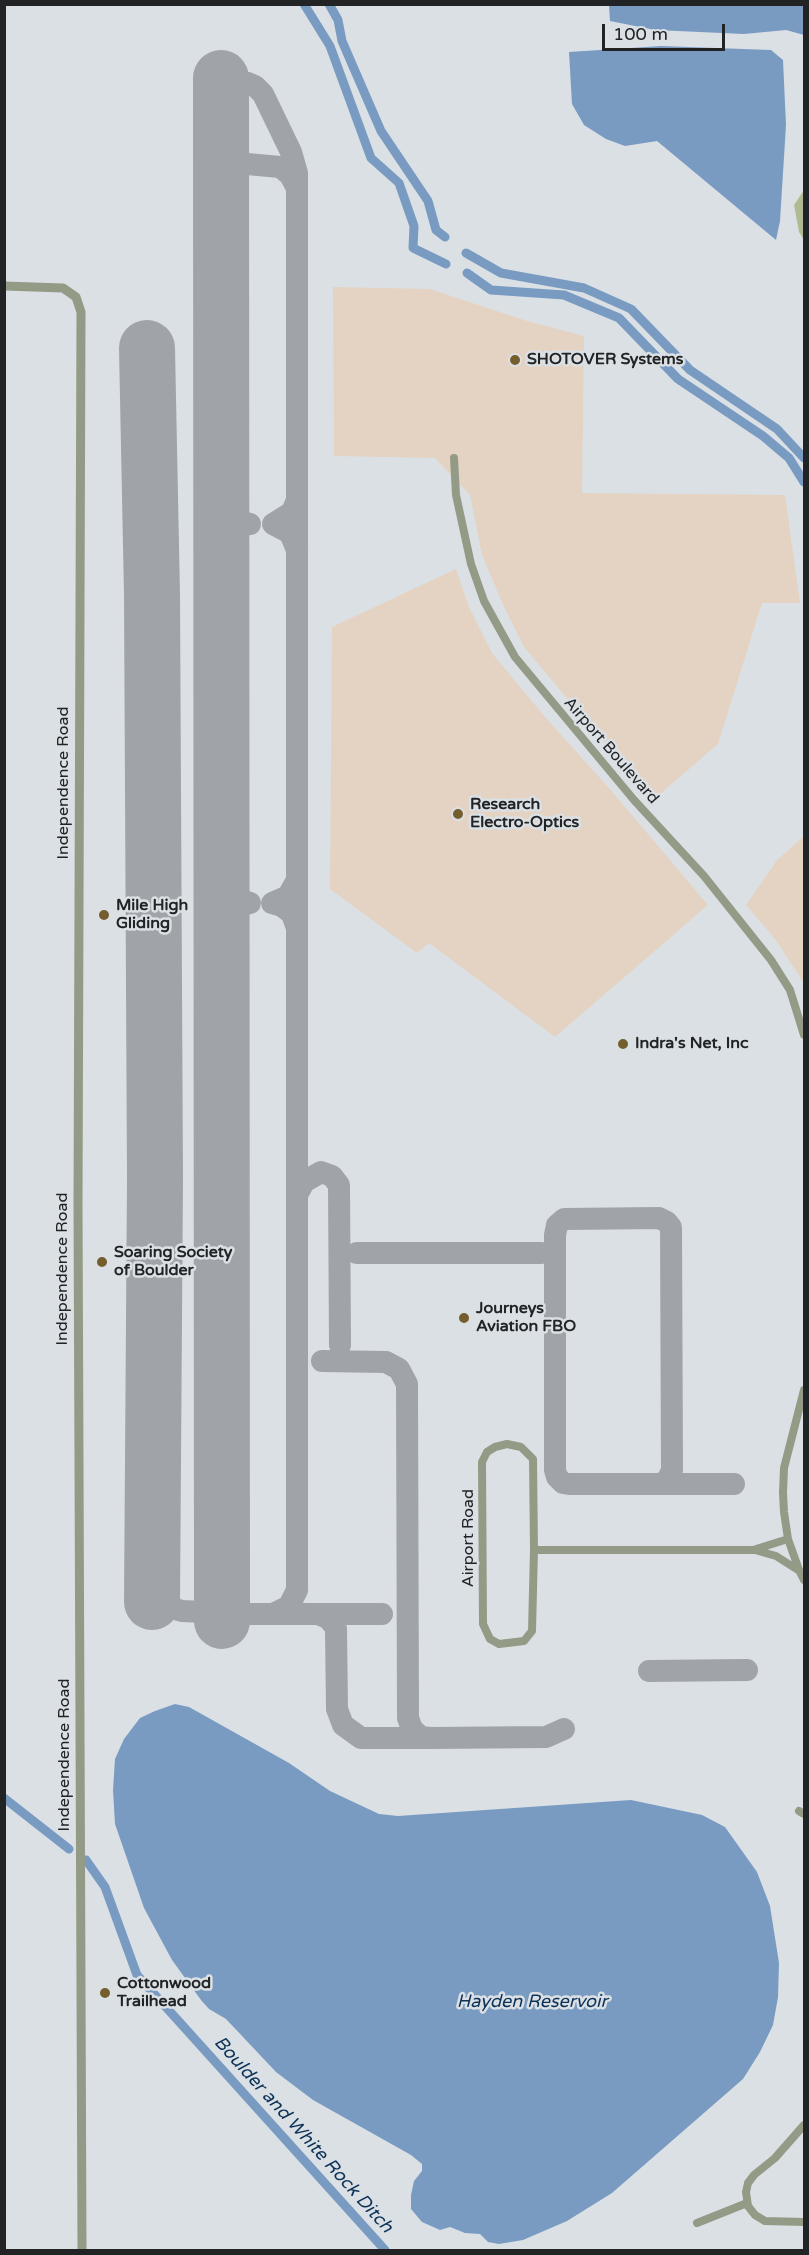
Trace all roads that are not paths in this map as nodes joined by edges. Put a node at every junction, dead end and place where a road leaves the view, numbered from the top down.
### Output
1 (4, 286) edge
2 (454, 458) dead end
3 (804, 1035) edge
4 (804, 1390) edge
5 (788, 1539) junction
6 (534, 1550) junction
7 (753, 1550) junction
8 (799, 1570) junction
9 (804, 1580) edge
10 (804, 2125) edge
11 (747, 2203) junction
12 (804, 2222) edge
13 (696, 2223) dead end
14 (82, 2250) edge

1 - 14 street, Independence Road
2 - 3 street, Airport Boulevard
4 - 5 street
5 - 7 street
5 - 8 street
6 - 6 street, Airport Road
6 - 7 street
7 - 8 street
8 - 9 street
10 - 11 street
11 - 12 street
11 - 13 street

